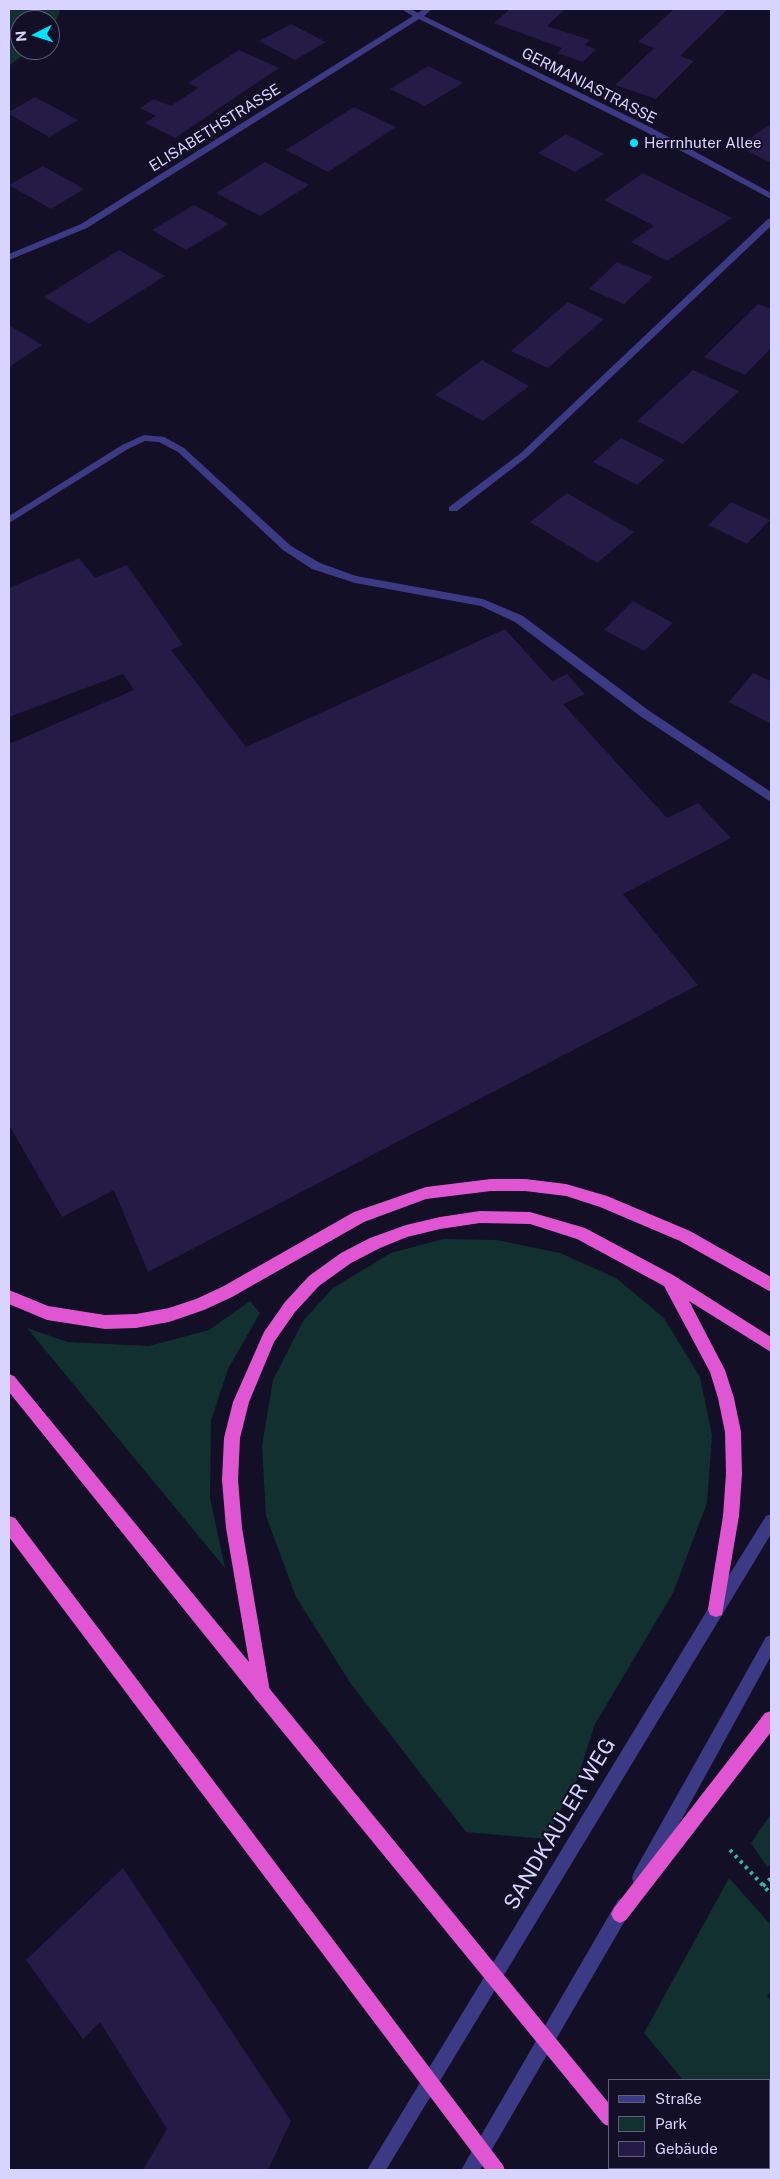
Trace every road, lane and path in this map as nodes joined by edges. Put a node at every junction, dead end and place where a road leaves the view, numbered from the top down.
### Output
1 (405, 9) edge
2 (428, 9) edge
3 (420, 16) junction
4 (771, 196) edge
5 (771, 221) edge
6 (9, 257) edge
7 (453, 509) dead end
8 (9, 520) edge
9 (771, 798) edge
10 (765, 1279) edge
11 (668, 1280) junction
12 (771, 1285) edge
13 (9, 1297) edge
14 (771, 1346) edge
15 (9, 1381) edge
16 (771, 1521) edge
17 (9, 1524) edge
18 (716, 1609) junction
19 (771, 1642) edge
20 (262, 1693) junction
21 (771, 1719) edge
22 (730, 1850) dead end
23 (771, 1878) edge
24 (763, 1886) junction
25 (771, 1894) edge
26 (620, 1914) junction
27 (608, 2116) edge
28 (376, 2170) edge
29 (470, 2170) edge
30 (496, 2170) edge

1 - 3 street, GERMANIASTRASSE
2 - 3 street, ELISABETHSTRASSE
3 - 4 street, GERMANIASTRASSE
3 - 6 street, ELISABETHSTRASSE
5 - 7 street
8 - 9 street
10 - 12 highway
10 - 13 highway
11 - 14 highway
11 - 18 highway
11 - 20 highway
15 - 20 highway
16 - 18 street, SANDKAULER WEG
17 - 30 highway, bridge
18 - 28 street, SANDKAULER WEG
19 - 26 street
20 - 27 highway, bridge
21 - 26 highway
22 - 24 path
23 - 24 path
24 - 25 path
26 - 29 street

